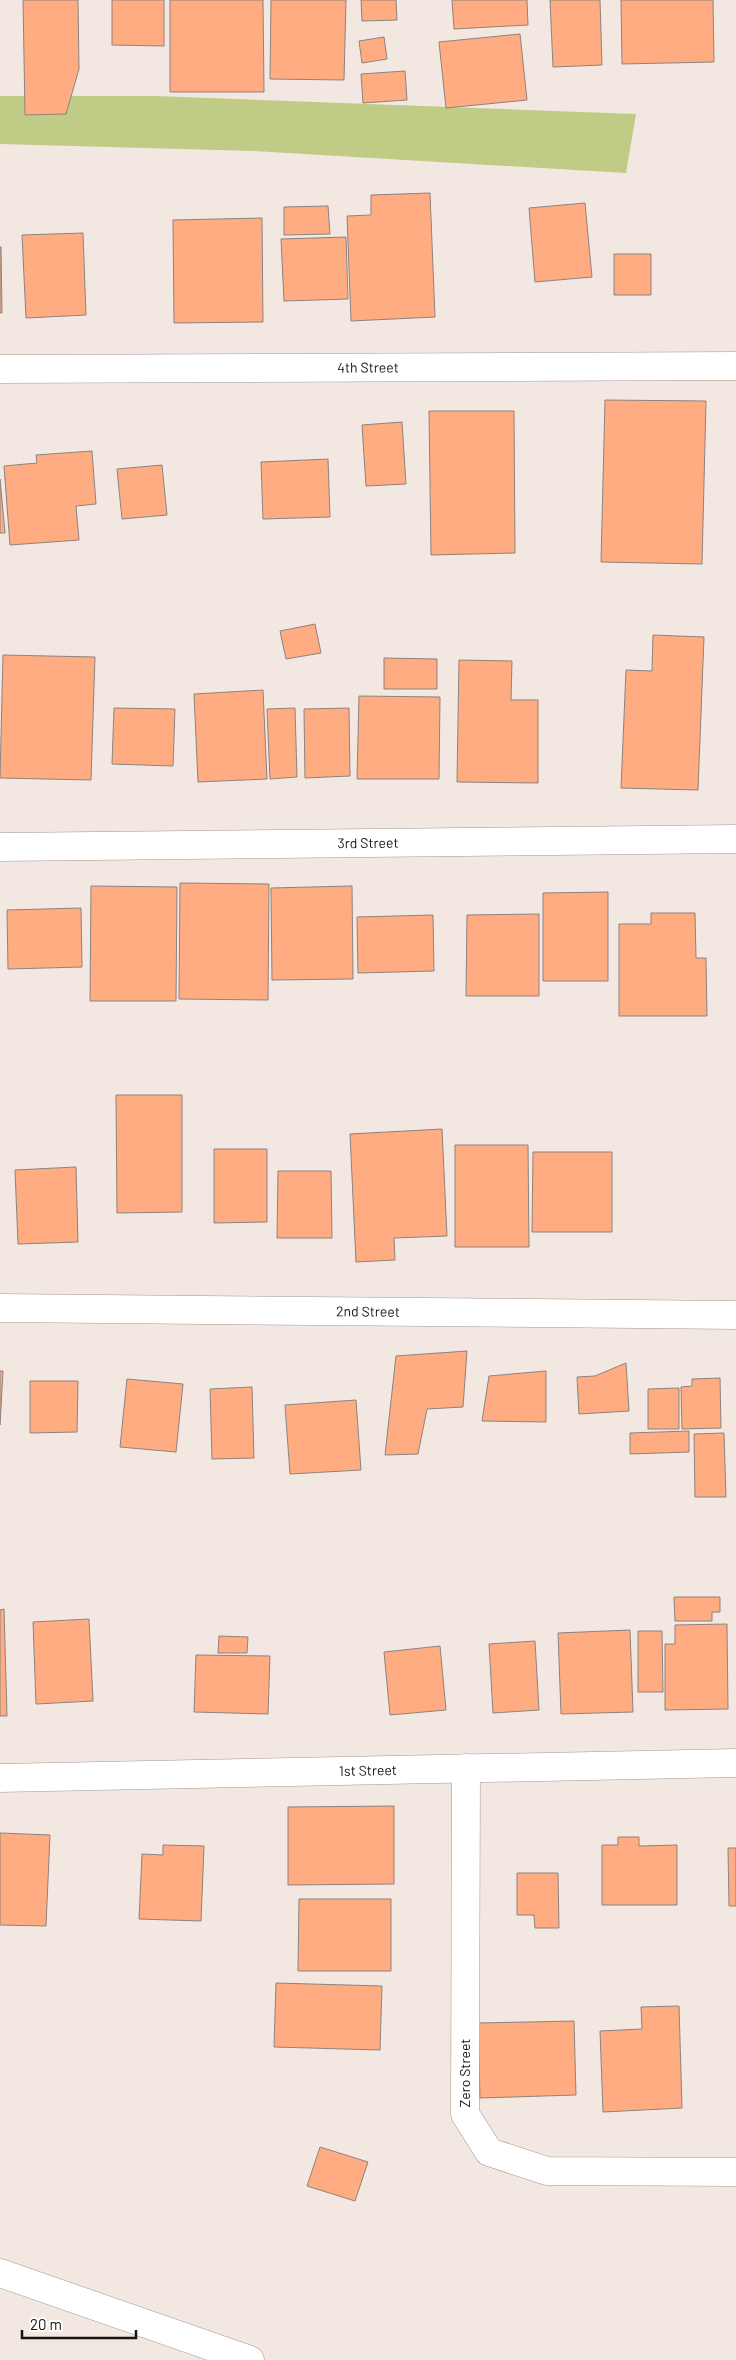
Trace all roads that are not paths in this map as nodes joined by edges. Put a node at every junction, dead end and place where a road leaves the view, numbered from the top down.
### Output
1 (736, 366) edge
2 (0, 369) edge
3 (736, 840) edge
4 (0, 847) edge
5 (0, 1308) edge
6 (736, 1315) edge
7 (736, 1763) edge
8 (466, 1768) junction
9 (0, 1778) edge
10 (736, 2172) edge
11 (0, 2273) edge
12 (250, 2360) edge

1 - 2 street, 4th Street
3 - 4 street, 3rd Street
5 - 6 street, 2nd Street
7 - 8 street, 1st Street
8 - 9 street, 1st Street
8 - 10 street, Zero Street
11 - 12 street

